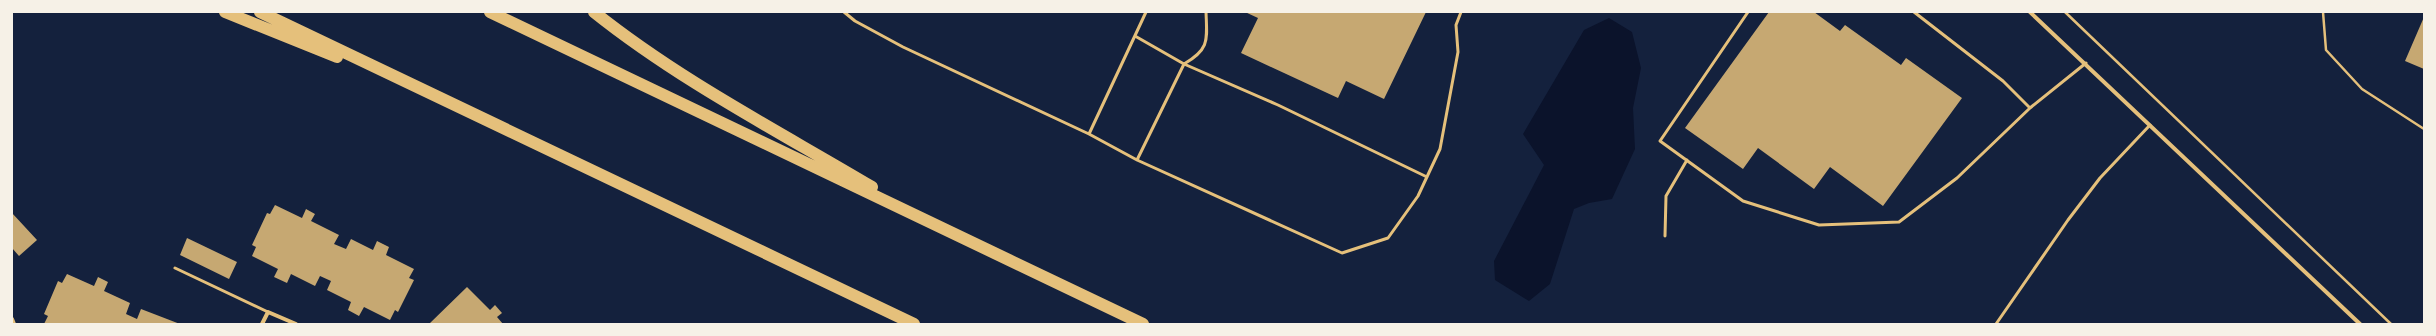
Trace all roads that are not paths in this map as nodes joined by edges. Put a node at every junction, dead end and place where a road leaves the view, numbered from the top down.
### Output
1 (225, 12) edge
2 (260, 12) edge
3 (490, 12) edge
4 (594, 12) edge
5 (844, 12) edge
6 (1146, 12) edge
7 (1206, 12) edge
8 (1461, 12) edge
9 (1748, 12) edge
10 (1914, 12) edge
11 (2030, 12) edge
12 (1135, 36) junction
13 (2086, 63) junction
14 (1184, 64) junction
15 (442, 99) junction
16 (2030, 108) junction
17 (2151, 125) junction
18 (1089, 134) junction
19 (1137, 160) junction
20 (1687, 160) junction
21 (1427, 177) junction
22 (942, 228) junction
23 (1665, 236) dead end
24 (175, 268) dead end
25 (268, 312) junction
26 (12, 319) edge
27 (14, 324) edge
28 (262, 324) edge
29 (296, 324) edge
30 (914, 324) edge
31 (1143, 324) edge
32 (1996, 324) edge
33 (2360, 324) edge

1 - 15 highway
2 - 15 highway
3 - 22 highway
4 - 22 highway
5 - 18 lane
6 - 12 lane
7 - 14 lane
8 - 21 lane
9 - 20 lane
10 - 16 lane
11 - 13 street
12 - 14 lane
12 - 18 lane
13 - 16 lane
13 - 17 street
14 - 19 lane
14 - 21 lane
15 - 30 highway
16 - 20 lane
17 - 32 lane
17 - 33 street
18 - 19 lane
19 - 21 lane
20 - 23 lane
22 - 31 highway
24 - 25 lane
25 - 28 street
25 - 29 street
26 - 27 street

